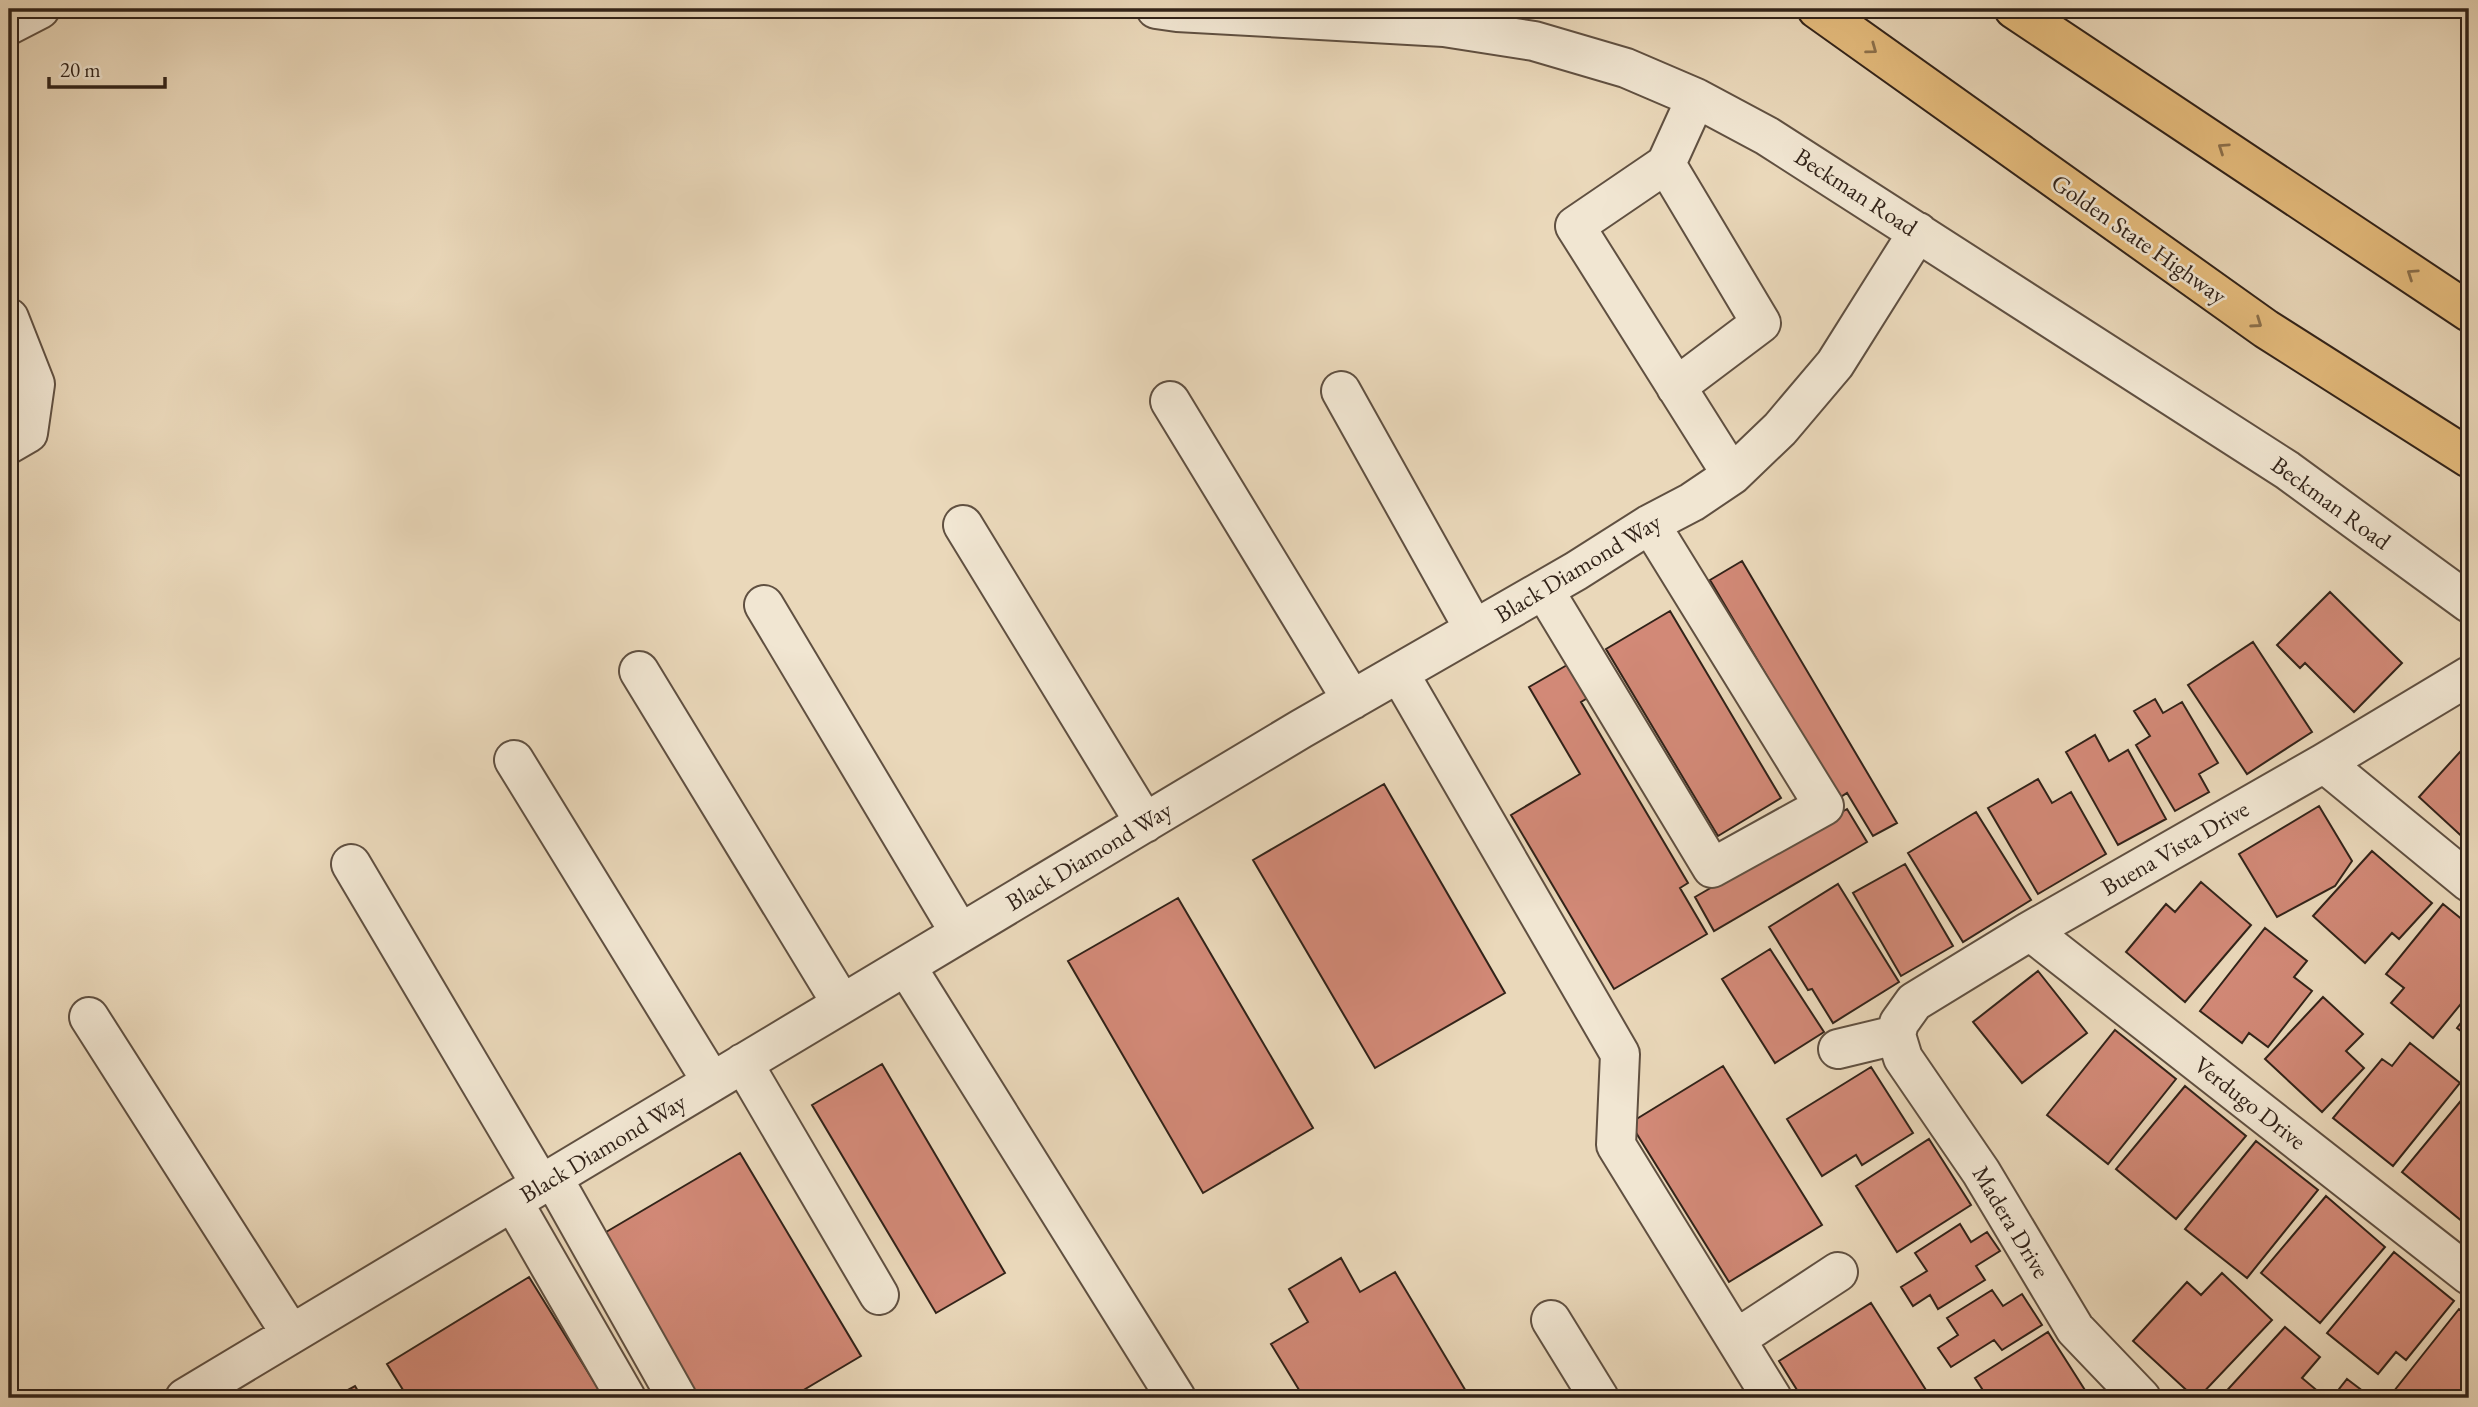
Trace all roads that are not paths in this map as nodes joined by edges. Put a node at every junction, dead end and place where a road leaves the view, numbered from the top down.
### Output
1 (40, 9) edge
2 (1156, 9) edge
3 (1817, 9) edge
4 (2014, 9) edge
5 (9, 25) edge
6 (1696, 98) junction
7 (1666, 164) junction
8 (1919, 232) junction
9 (2469, 312) edge
10 (9, 318) edge
11 (1676, 387) junction
12 (1342, 391) dead end
13 (1170, 401) dead end
14 (18, 438) edge
15 (2469, 458) edge
16 (1732, 475) junction
17 (1650, 524) junction
18 (963, 525) dead end
19 (1544, 590) junction
20 (2469, 603) edge
21 (764, 605) dead end
22 (1474, 629) junction
23 (639, 671) dead end
24 (1398, 673) junction
25 (2469, 676) edge
26 (1352, 700) junction
27 (514, 760) dead end
28 (2324, 763) junction
29 (1145, 823) junction
30 (351, 864) dead end
31 (2469, 882) edge
32 (2030, 931) junction
33 (960, 933) junction
34 (906, 966) junction
35 (842, 1004) junction
36 (89, 1017) dead end
37 (1896, 1035) junction
38 (1838, 1049) dead end
39 (727, 1073) junction
40 (536, 1188) junction
41 (1838, 1272) dead end
42 (2469, 1275) edge
43 (879, 1295) dead end
44 (1551, 1320) dead end
45 (291, 1334) junction
46 (1736, 1339) junction
47 (185, 1398) edge
48 (626, 1398) edge
49 (677, 1398) edge
50 (1176, 1398) edge
51 (1599, 1398) edge
52 (1772, 1398) edge
53 (2140, 1398) edge

1 - 5 street
2 - 6 street, Beckman Road
3 -> 15 highway, Golden State Highway
9 -> 4 highway
6 - 7 street
6 - 8 street, Beckman Road
7 - 11 street
7 - 11 street
8 - 16 street, Black Diamond Way
8 - 20 street, Beckman Road
10 - 14 street
11 - 16 street
12 - 22 street
13 - 26 street
16 - 17 street, Black Diamond Way
17 - 19 street, Black Diamond Way
17 - 19 street
18 - 29 street
19 - 22 street, Black Diamond Way
21 - 33 street
22 - 24 street, Black Diamond Way
23 - 35 street
24 - 26 street, Black Diamond Way
24 - 46 street
25 - 28 street, Buena Vista Drive
26 - 29 street, Black Diamond Way
27 - 39 street
28 - 31 street
28 - 32 street, Buena Vista Drive
29 - 33 street, Black Diamond Way
30 - 40 street
32 - 37 street, Buena Vista Drive
32 - 42 street, Verdugo Drive
33 - 34 street, Black Diamond Way
34 - 35 street, Black Diamond Way
34 - 50 street
35 - 39 street, Black Diamond Way
36 - 45 street
37 - 38 street
37 - 53 street, Madera Drive
39 - 40 street, Black Diamond Way
39 - 43 street
40 - 45 street, Black Diamond Way
40 - 48 street
40 - 49 street
41 - 46 street
44 - 51 street
45 - 47 street, Black Diamond Way
46 - 52 street

